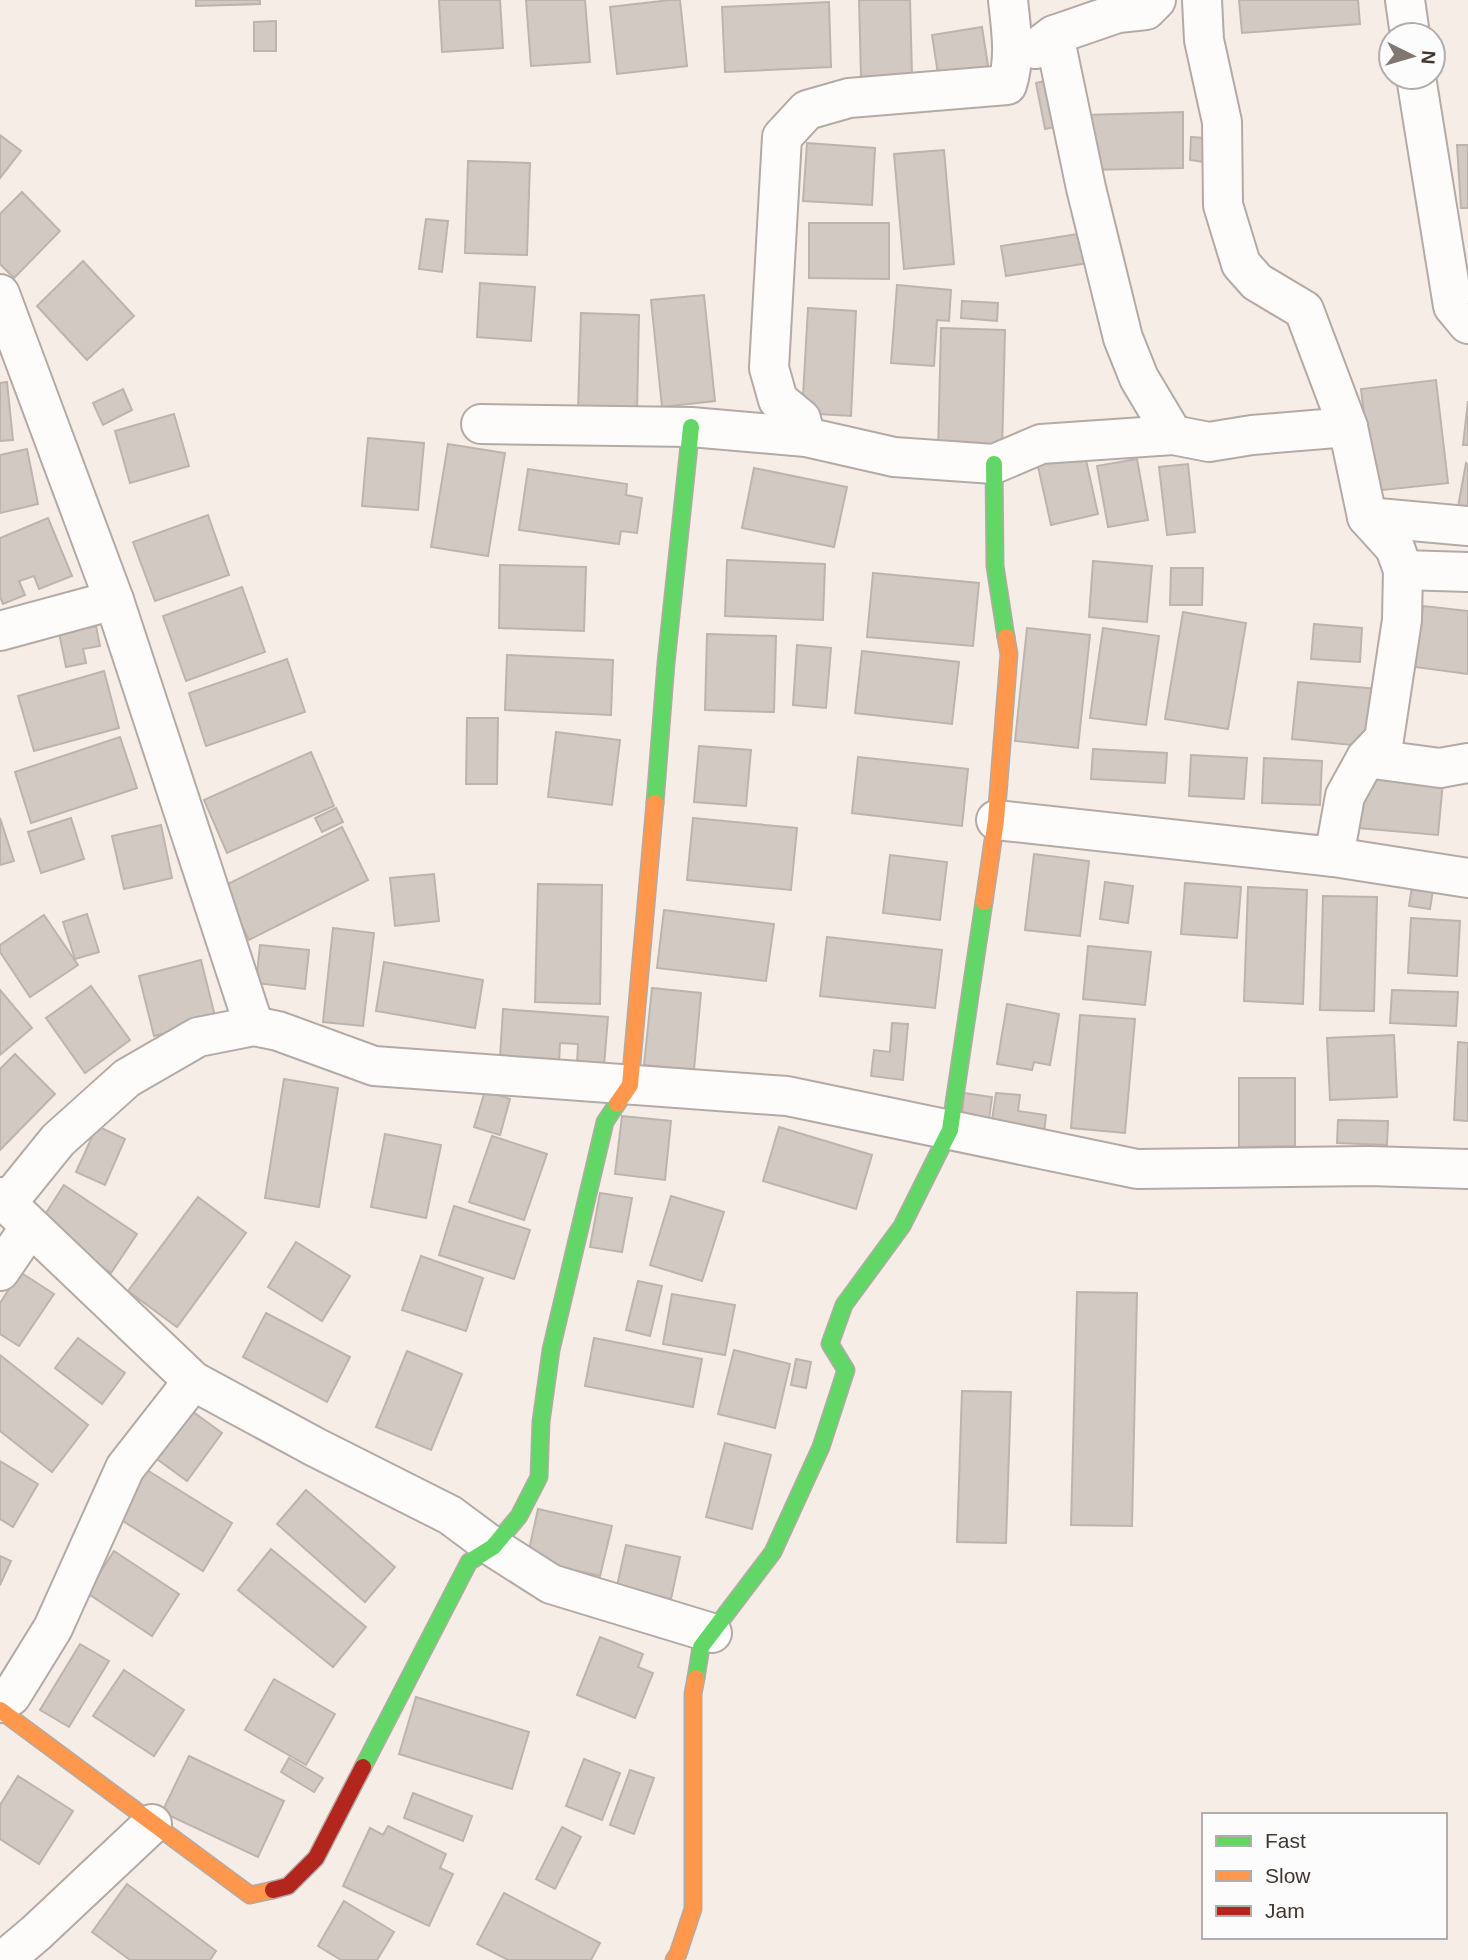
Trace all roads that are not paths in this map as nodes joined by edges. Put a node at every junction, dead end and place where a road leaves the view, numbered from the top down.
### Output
1 (1008, 0) edge
2 (1156, 0) edge
3 (1202, 0) edge
4 (1405, 0) edge
5 (1408, 21) edge
6 (1054, 35) junction
7 (1012, 66) junction
8 (1418, 91) edge
9 (0, 294) edge
10 (1468, 324) edge
11 (481, 424) dead end
12 (691, 427) junction
13 (1348, 427) junction
14 (1172, 435) junction
15 (806, 437) junction
16 (995, 464) junction
17 (1367, 517) junction
18 (1468, 526) edge
19 (1403, 570) junction
20 (1468, 572) edge
21 (114, 600) junction
22 (0, 631) edge
23 (1366, 758) junction
24 (1468, 763) edge
25 (996, 820) junction
26 (1334, 857) junction
27 (1468, 878) edge
28 (254, 1026) junction
29 (630, 1085) junction
30 (950, 1130) junction
31 (1468, 1169) edge
32 (12, 1209) edge
33 (0, 1271) edge
34 (193, 1381) junction
35 (481, 1554) junction
36 (712, 1633) junction
37 (0, 1703) edge
38 (0, 1710) edge
39 (152, 1824) junction
40 (4, 1960) edge
41 (674, 1960) edge

1 - 7 street
2 - 6 street
3 - 13 street
4 - 5 street
6 - 7 street
6 - 14 street
7 - 15 street
8 - 10 street
9 - 21 street
11 - 12 street
12 - 15 street
12 - 29 street
13 - 14 street
13 - 17 street
14 - 16 street
15 - 16 street
16 - 25 street
17 - 18 street
17 - 19 street
19 - 20 street
19 - 23 street
21 - 22 street
21 - 28 street
23 - 24 street
23 - 26 street
25 - 26 street
25 - 30 street
26 - 27 street
28 - 29 street
28 - 32 street
29 - 30 street
29 - 35 street
30 - 31 street
30 - 36 street
32 - 33 street
32 - 34 street
34 - 35 street
34 - 37 street
35 - 36 street
35 - 39 street
36 - 41 street
38 - 39 street
39 - 40 street

